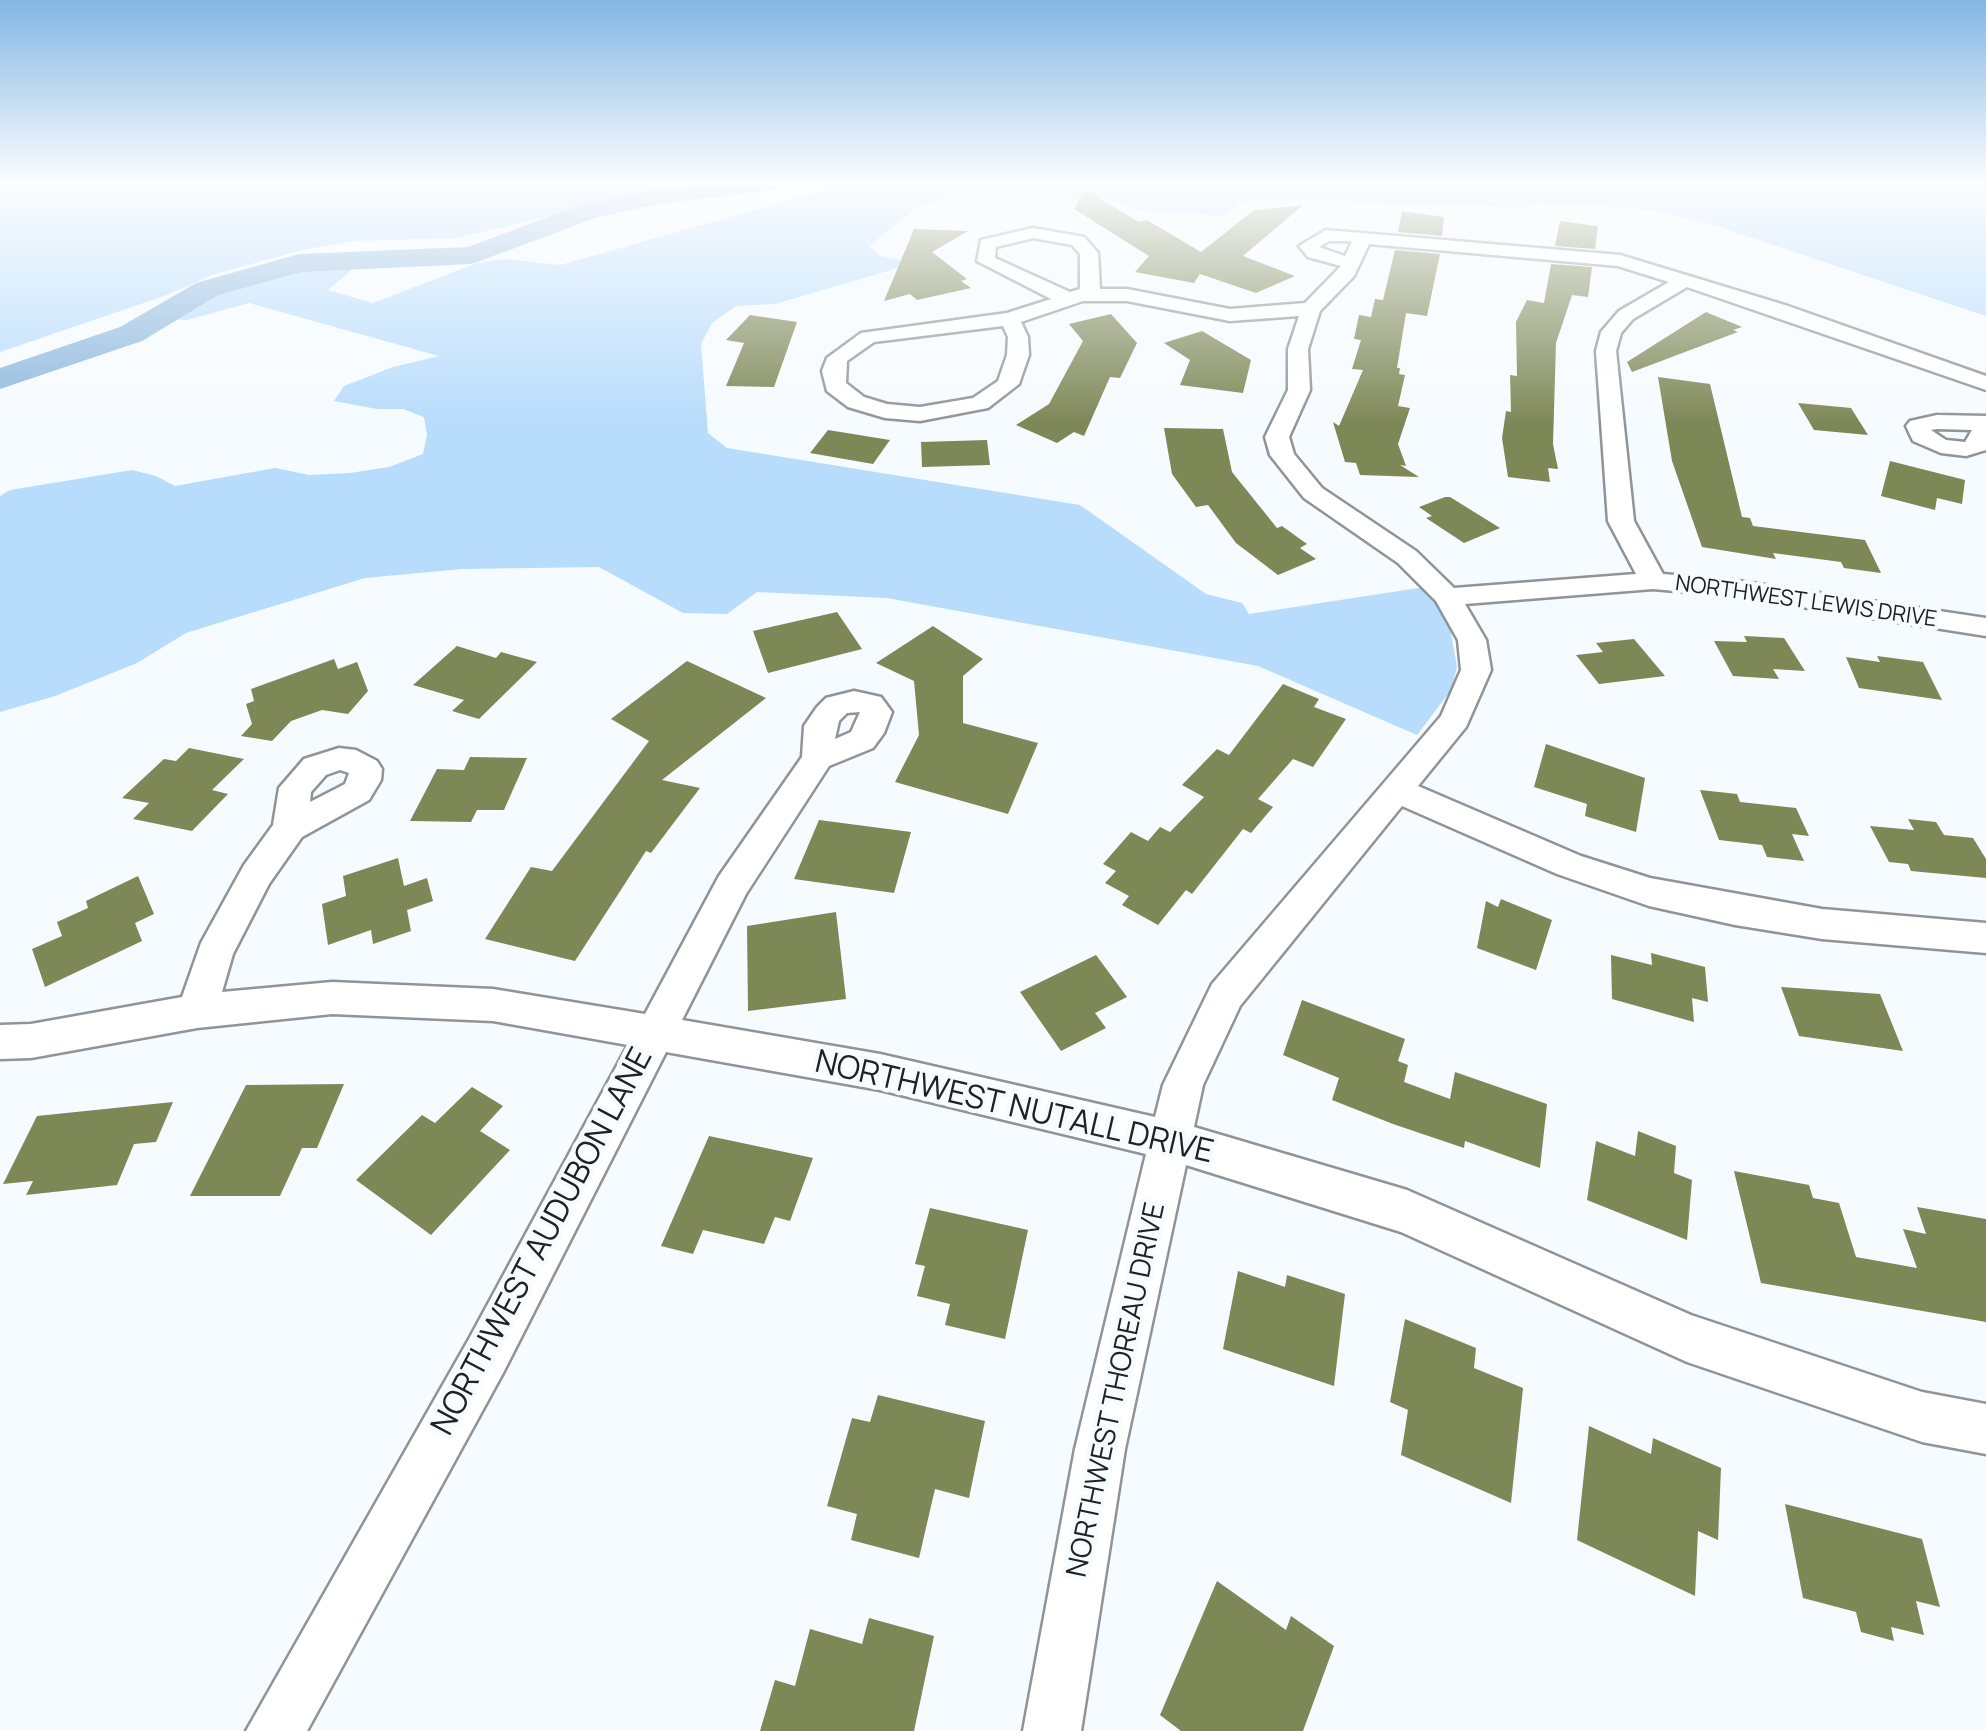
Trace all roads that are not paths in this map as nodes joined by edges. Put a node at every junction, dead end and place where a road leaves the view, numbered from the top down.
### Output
1 (990, 263) edge
2 (1090, 263) edge
3 (1349, 263) edge
4 (1626, 263) edge
5 (1686, 280) junction
6 (1090, 294) junction
7 (1066, 298) junction
8 (1312, 309) junction
9 (1230, 315) junction
10 (1010, 318) junction
11 (1285, 342) junction
12 (1986, 383) edge
13 (1653, 581) junction
14 (1447, 597) junction
15 (1986, 627) edge
16 (818, 758) dead end
17 (1394, 789) junction
18 (290, 828) dead end
19 (1986, 938) edge
20 (197, 1011) junction
21 (653, 1033) junction
22 (0, 1042) edge
23 (1171, 1140) junction
24 (1986, 1429) edge
25 (275, 1731) edge
26 (1052, 1731) edge

1 - 7 street
2 - 6 street
3 - 8 street, NORTHWEST THOREAU DRIVE
4 - 5 street, NORTHWEST THOREAU DRIVE
5 - 12 street
5 - 13 street
6 - 7 street
6 - 9 street
7 - 10 street
8 - 9 street
8 - 11 street, NORTHWEST THOREAU DRIVE
9 - 11 street
10 - 10 street
11 - 14 street, NORTHWEST THOREAU DRIVE
13 - 14 street, NORTHWEST LEWIS DRIVE
13 - 15 street, NORTHWEST LEWIS DRIVE
14 - 17 street, NORTHWEST THOREAU DRIVE
16 - 21 street, NORTHWEST AUDUBON LANE
17 - 19 street
17 - 23 street, NORTHWEST THOREAU DRIVE
18 - 20 street
20 - 21 street, NORTHWEST NUTALL DRIVE
20 - 22 street, NORTHWEST NUTALL DRIVE
21 - 23 street, NORTHWEST NUTALL DRIVE
21 - 25 street, NORTHWEST AUDUBON LANE
23 - 24 street, NORTHWEST NUTALL DRIVE
23 - 26 street, NORTHWEST THOREAU DRIVE

